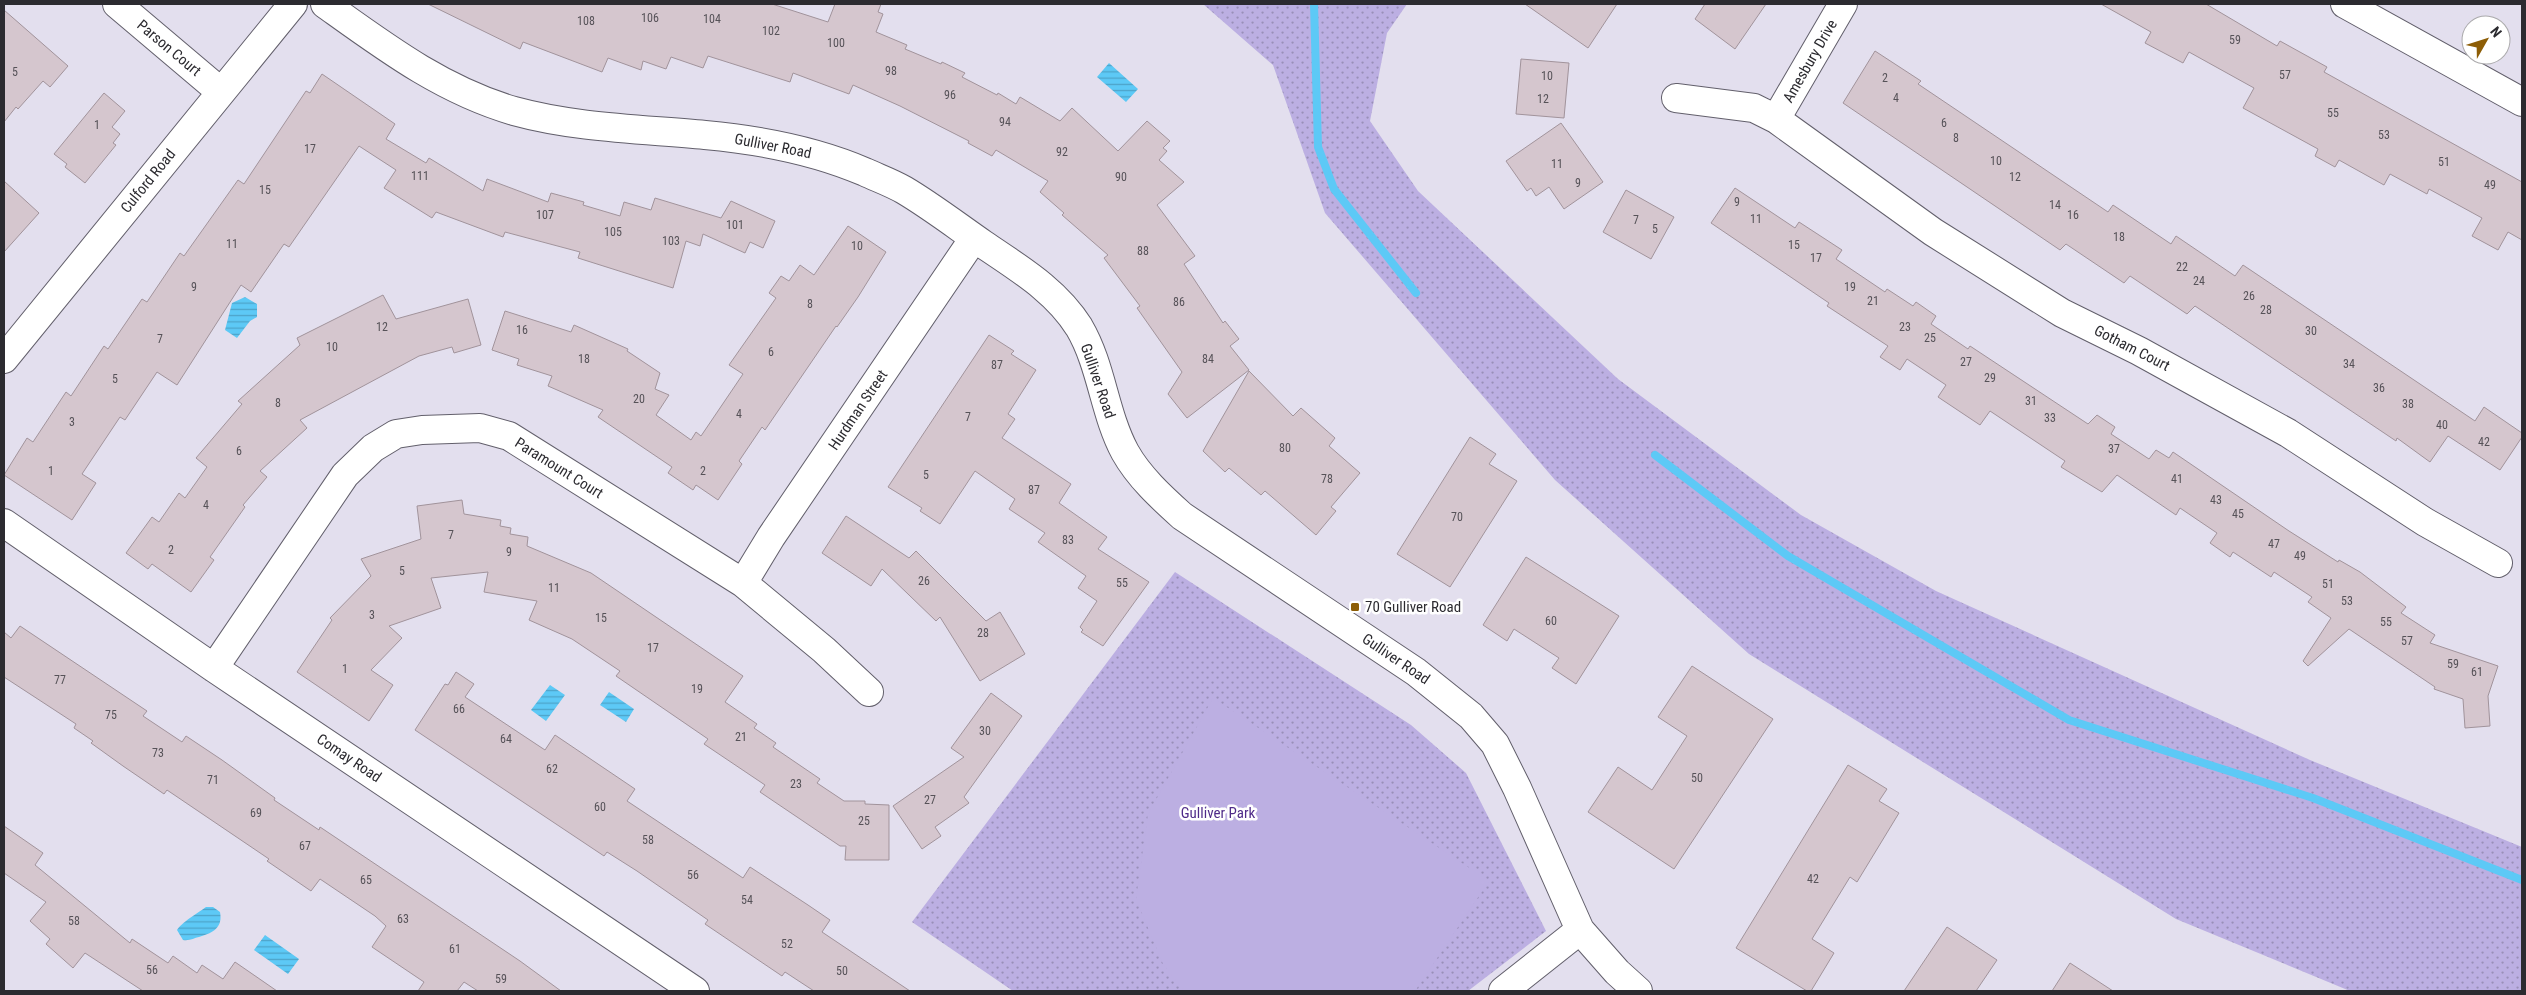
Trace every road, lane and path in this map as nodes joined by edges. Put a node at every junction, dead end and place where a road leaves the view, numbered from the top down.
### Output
1 (117, 4) edge
2 (292, 4) edge
3 (325, 4) edge
4 (1843, 4) edge
5 (2345, 4) edge
6 (221, 92) junction
7 (1676, 98) dead end
8 (2522, 102) edge
9 (1776, 119) junction
10 (974, 238) junction
11 (4, 359) edge
12 (4, 523) edge
13 (2498, 563) dead end
14 (743, 583) junction
15 (214, 668) junction
16 (869, 692) dead end
17 (1580, 930) junction
18 (696, 991) edge
19 (1503, 991) edge
20 (1638, 991) edge

1 - 6 street, Parson Court
2 - 6 street, Culford Road
3 - 10 street, Gulliver Road
4 - 9 street, Amesbury Drive
5 - 8 street
6 - 11 street, Culford Road
7 - 9 street, Gotham Court
9 - 13 street, Gotham Court
10 - 14 street, Hurdman Street
10 - 17 street, Gulliver Road
12 - 15 street, Comay Road
14 - 15 street, Paramount Court
14 - 16 street, Paramount Court
15 - 18 street, Comay Road
17 - 19 street
17 - 20 street, Gulliver Road

